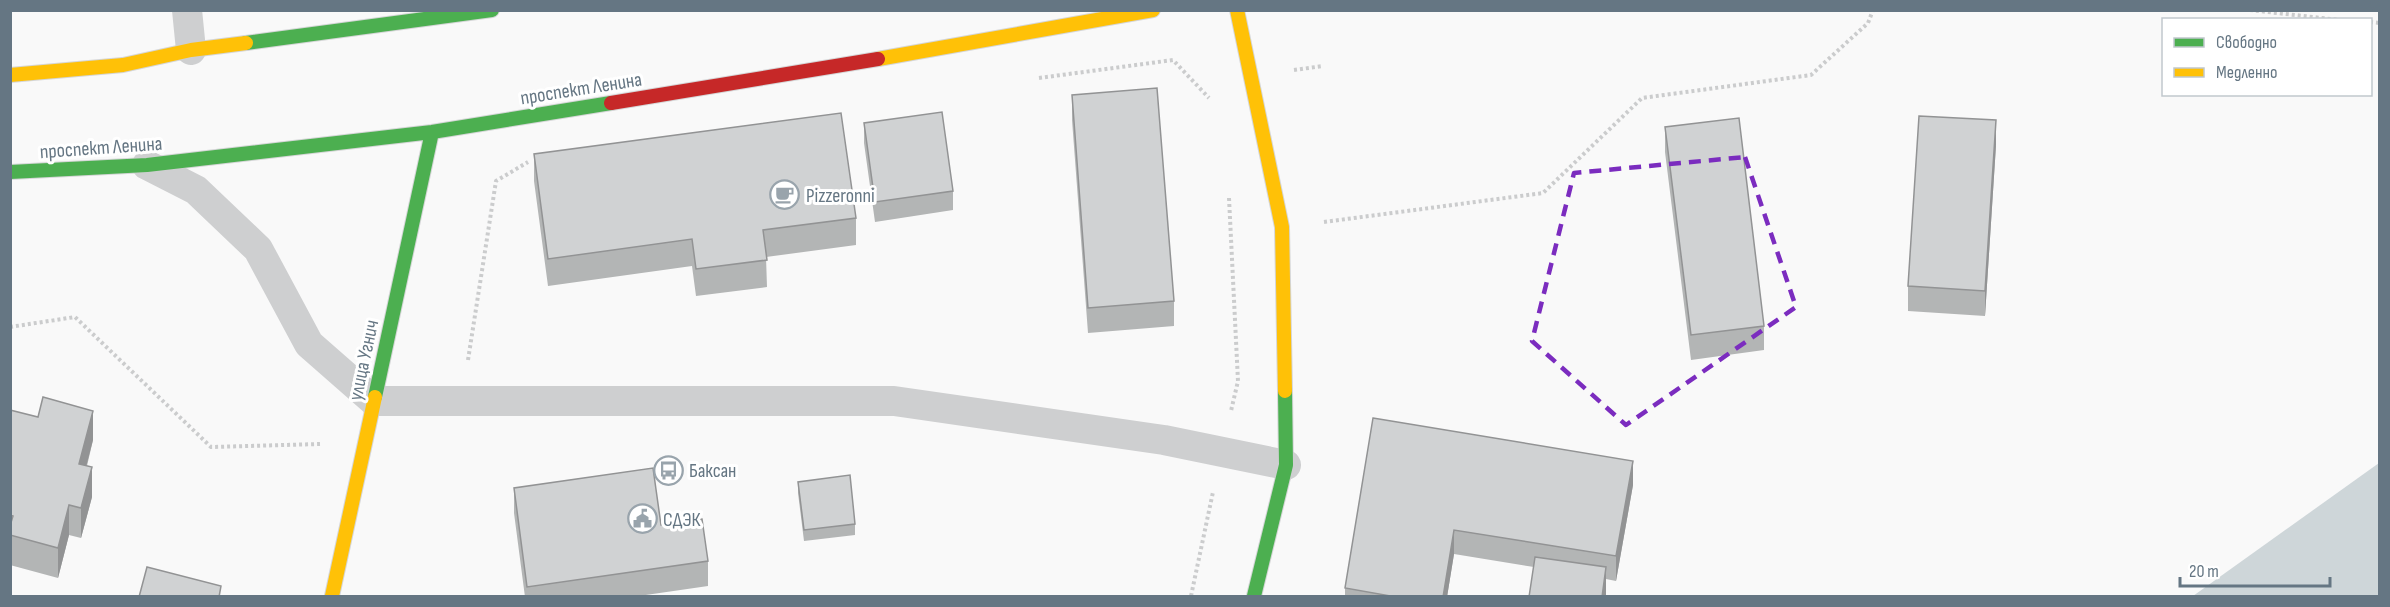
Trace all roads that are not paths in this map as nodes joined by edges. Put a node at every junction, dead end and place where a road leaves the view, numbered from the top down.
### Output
1 (187, 10) edge
2 (492, 10) edge
3 (1153, 10) edge
4 (1237, 10) edge
5 (191, 50) junction
6 (10, 75) edge
7 (432, 132) junction
8 (147, 165) junction
9 (10, 172) edge
10 (374, 401) junction
11 (1286, 465) junction
12 (332, 597) edge
13 (1254, 597) edge

1 - 5 lane
2 - 5 main road
3 - 7 main road, проспект Ленина
4 - 11 main road
5 - 6 main road
7 - 8 main road, проспект Ленина
7 - 10 main road, улица Угнич
8 - 9 main road, проспект Ленина
8 - 10 lane
10 - 11 lane
10 - 12 main road, улица Угнич
11 - 13 main road

